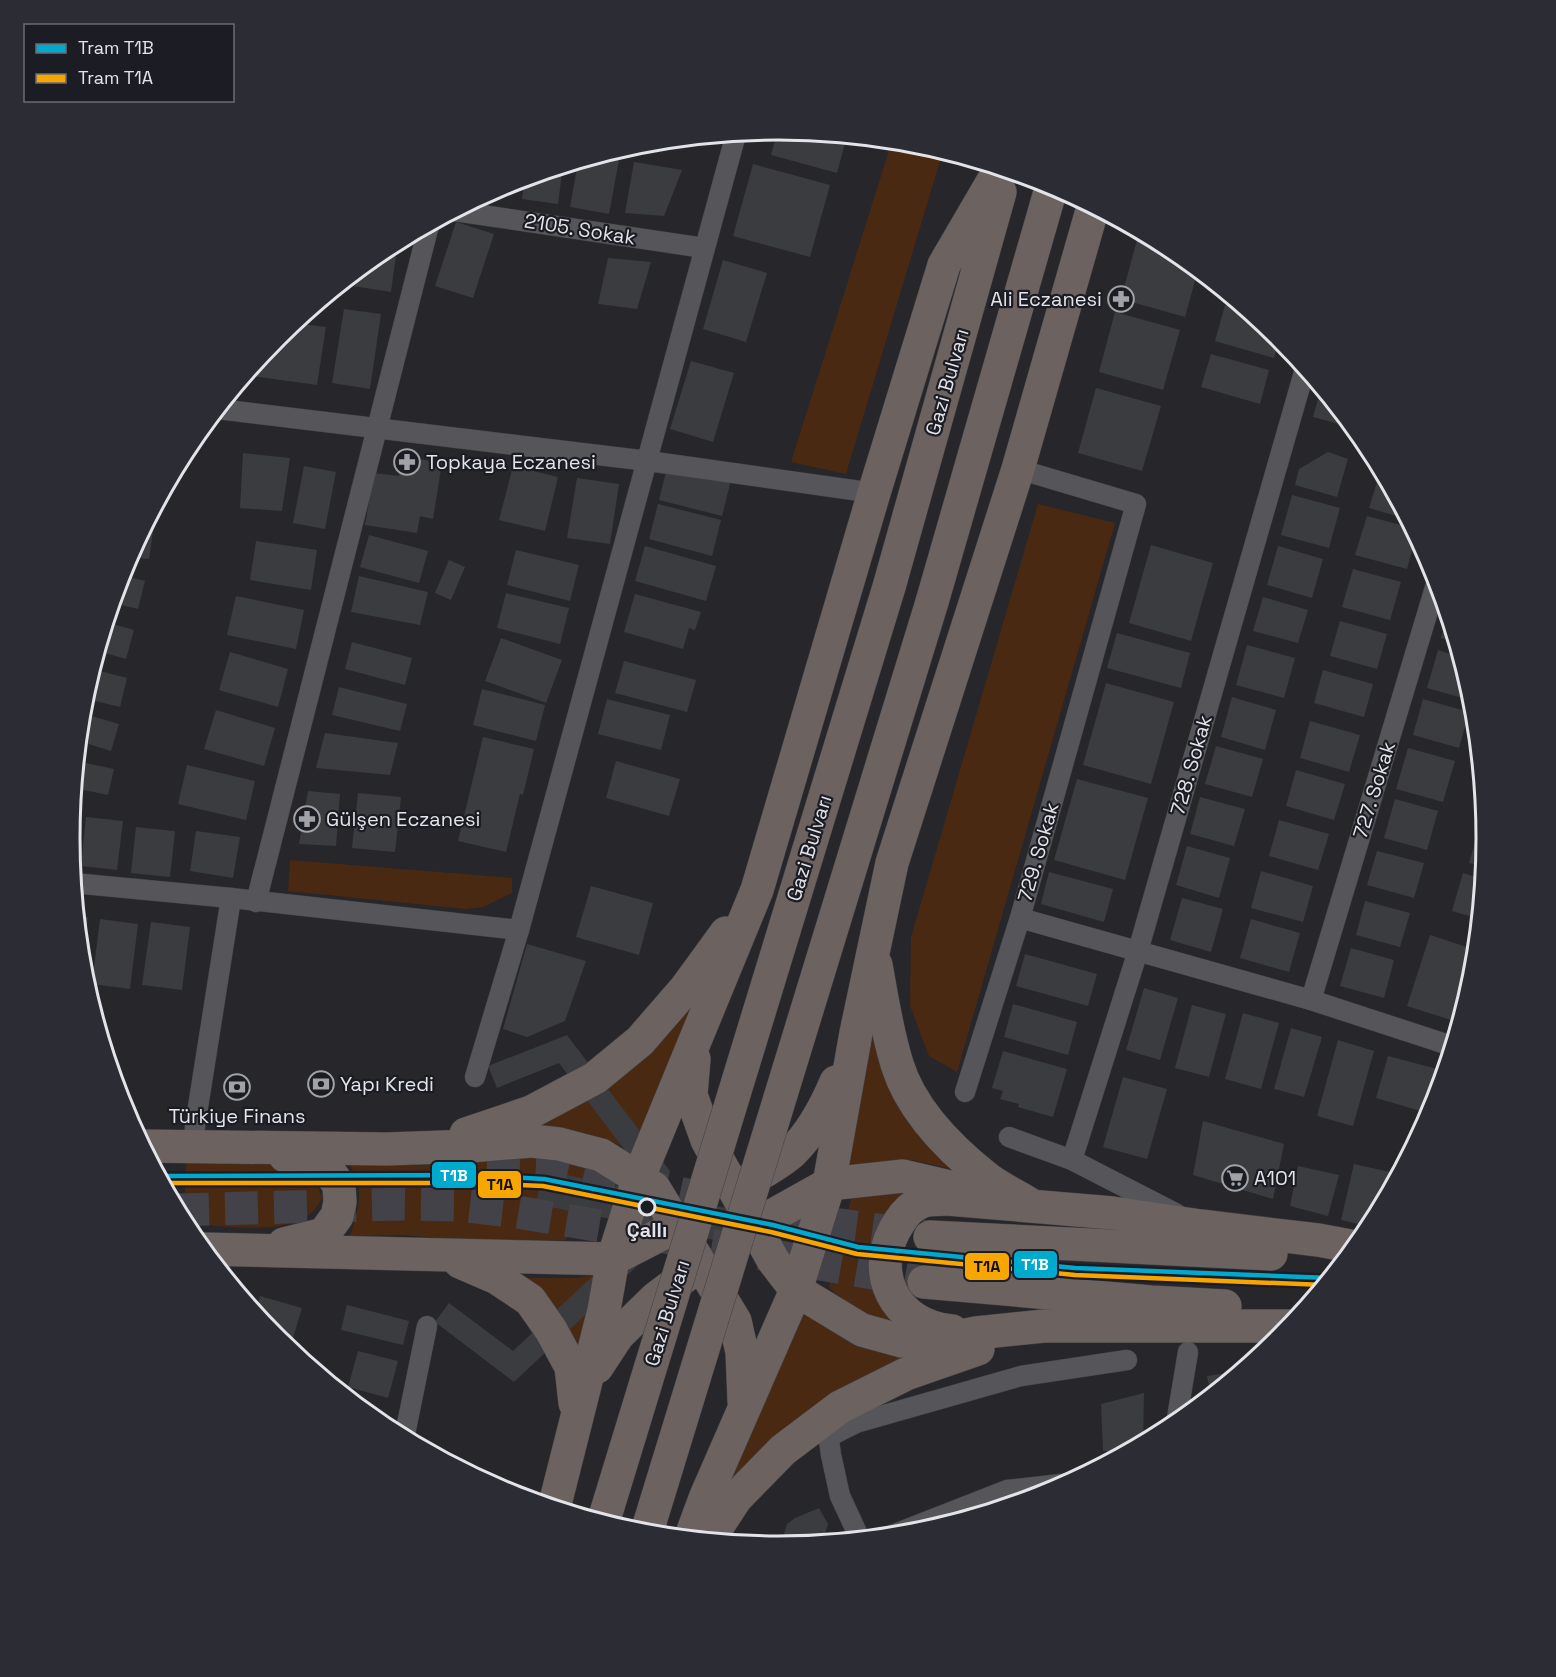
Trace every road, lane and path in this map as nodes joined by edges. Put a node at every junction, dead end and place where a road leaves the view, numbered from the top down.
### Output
1 (734, 141) edge
2 (996, 175) edge
3 (1004, 177) edge
4 (1049, 195) edge
5 (475, 209) edge
6 (1091, 214) edge
7 (426, 236) edge
8 (704, 248) junction
9 (1303, 378) edge
10 (227, 409) edge
11 (378, 429) junction
12 (648, 461) junction
13 (1018, 469) junction
14 (874, 493) junction
15 (1432, 596) edge
16 (81, 885) edge
17 (757, 890) junction
18 (231, 898) junction
19 (256, 902) junction
20 (1020, 918) junction
21 (519, 930) junction
22 (873, 945) junction
23 (1138, 951) junction
24 (1311, 1000) junction
25 (856, 1033) junction
26 (696, 1042) junction
27 (1445, 1044) edge
28 (475, 1077) dead end
29 (964, 1092) dead end
30 (1009, 1137) dead end
31 (243, 1146) junction
32 (427, 1147) junction
33 (153, 1150) edge
34 (173, 1156) edge
35 (1072, 1160) junction
36 (639, 1177) junction
37 (829, 1184) junction
38 (734, 1189) junction
39 (1037, 1208) junction
40 (677, 1226) junction
41 (754, 1226) junction
42 (1201, 1226) junction
43 (930, 1237) tunnel mouth
44 (1346, 1245) edge
45 (213, 1249) edge
46 (250, 1251) junction
47 (435, 1256) junction
48 (1337, 1257) edge
49 (613, 1259) junction
50 (701, 1265) junction
51 (924, 1282) tunnel mouth
52 (796, 1290) junction
53 (1293, 1309) edge
54 (427, 1326) dead end
55 (1044, 1326) junction
56 (1278, 1326) edge
57 (976, 1333) junction
58 (1188, 1352) dead end
59 (1127, 1360) dead end
60 (585, 1385) junction
61 (744, 1410) junction
62 (1178, 1410) edge
63 (576, 1420) junction
64 (827, 1427) junction
65 (406, 1429) edge
66 (1007, 1498) edge
67 (556, 1501) edge
68 (979, 1507) edge
69 (605, 1515) edge
70 (649, 1525) edge
71 (693, 1532) edge
72 (857, 1532) edge
73 (712, 1534) edge

1 - 8 street
2 - 14 highway
3 - 69 highway, Gazi Bulvarı, bridge
4 - 70 highway, bridge
5 - 8 street, 2105. Sokak
6 - 13 highway
7 - 11 street
8 - 12 street
9 - 23 street, 728. Sokak
10 - 11 street
11 - 12 street
11 - 19 street
12 - 14 street
12 - 21 street
13 - 20 street, 729. Sokak
13 - 22 highway
14 - 17 highway
15 - 24 street, 727. Sokak
16 - 18 street
17 - 26 highway
17 - 32 highway
18 - 19 street
18 - 34 street
19 - 21 street
20 - 23 street, 729. Sokak
20 - 29 street
21 - 28 street
22 - 25 highway
22 - 39 highway
23 - 24 street, 729. Sokak
23 - 35 street, 728. Sokak
24 - 27 street, 729. Sokak
25 - 37 highway
25 - 38 highway
26 - 36 highway
26 - 38 highway
30 - 35 street
31 - 32 highway
31 - 34 highway
31 - 46 highway
32 - 36 highway
33 - 34 highway
35 - 42 street
36 - 40 highway
36 - 49 highway
37 - 39 highway
37 - 41 highway
37 - 52 highway
38 - 40 highway
38 - 41 highway
39 - 42 highway
39 - 57 highway
40 - 49 highway
40 - 50 highway
41 - 50 highway
41 - 52 highway
42 - 44 highway
43 - 48 highway
45 - 46 highway
46 - 47 highway
47 - 49 highway
47 - 63 highway
49 - 60 highway
50 - 60 highway
50 - 61 highway
51 - 53 highway
52 - 57 highway
52 - 61 highway
54 - 65 street
55 - 56 highway
55 - 57 highway
55 - 64 highway
58 - 62 street
59 - 64 street
60 - 63 highway
61 - 71 highway
63 - 67 highway
64 - 72 street
64 - 73 highway
66 - 68 street

